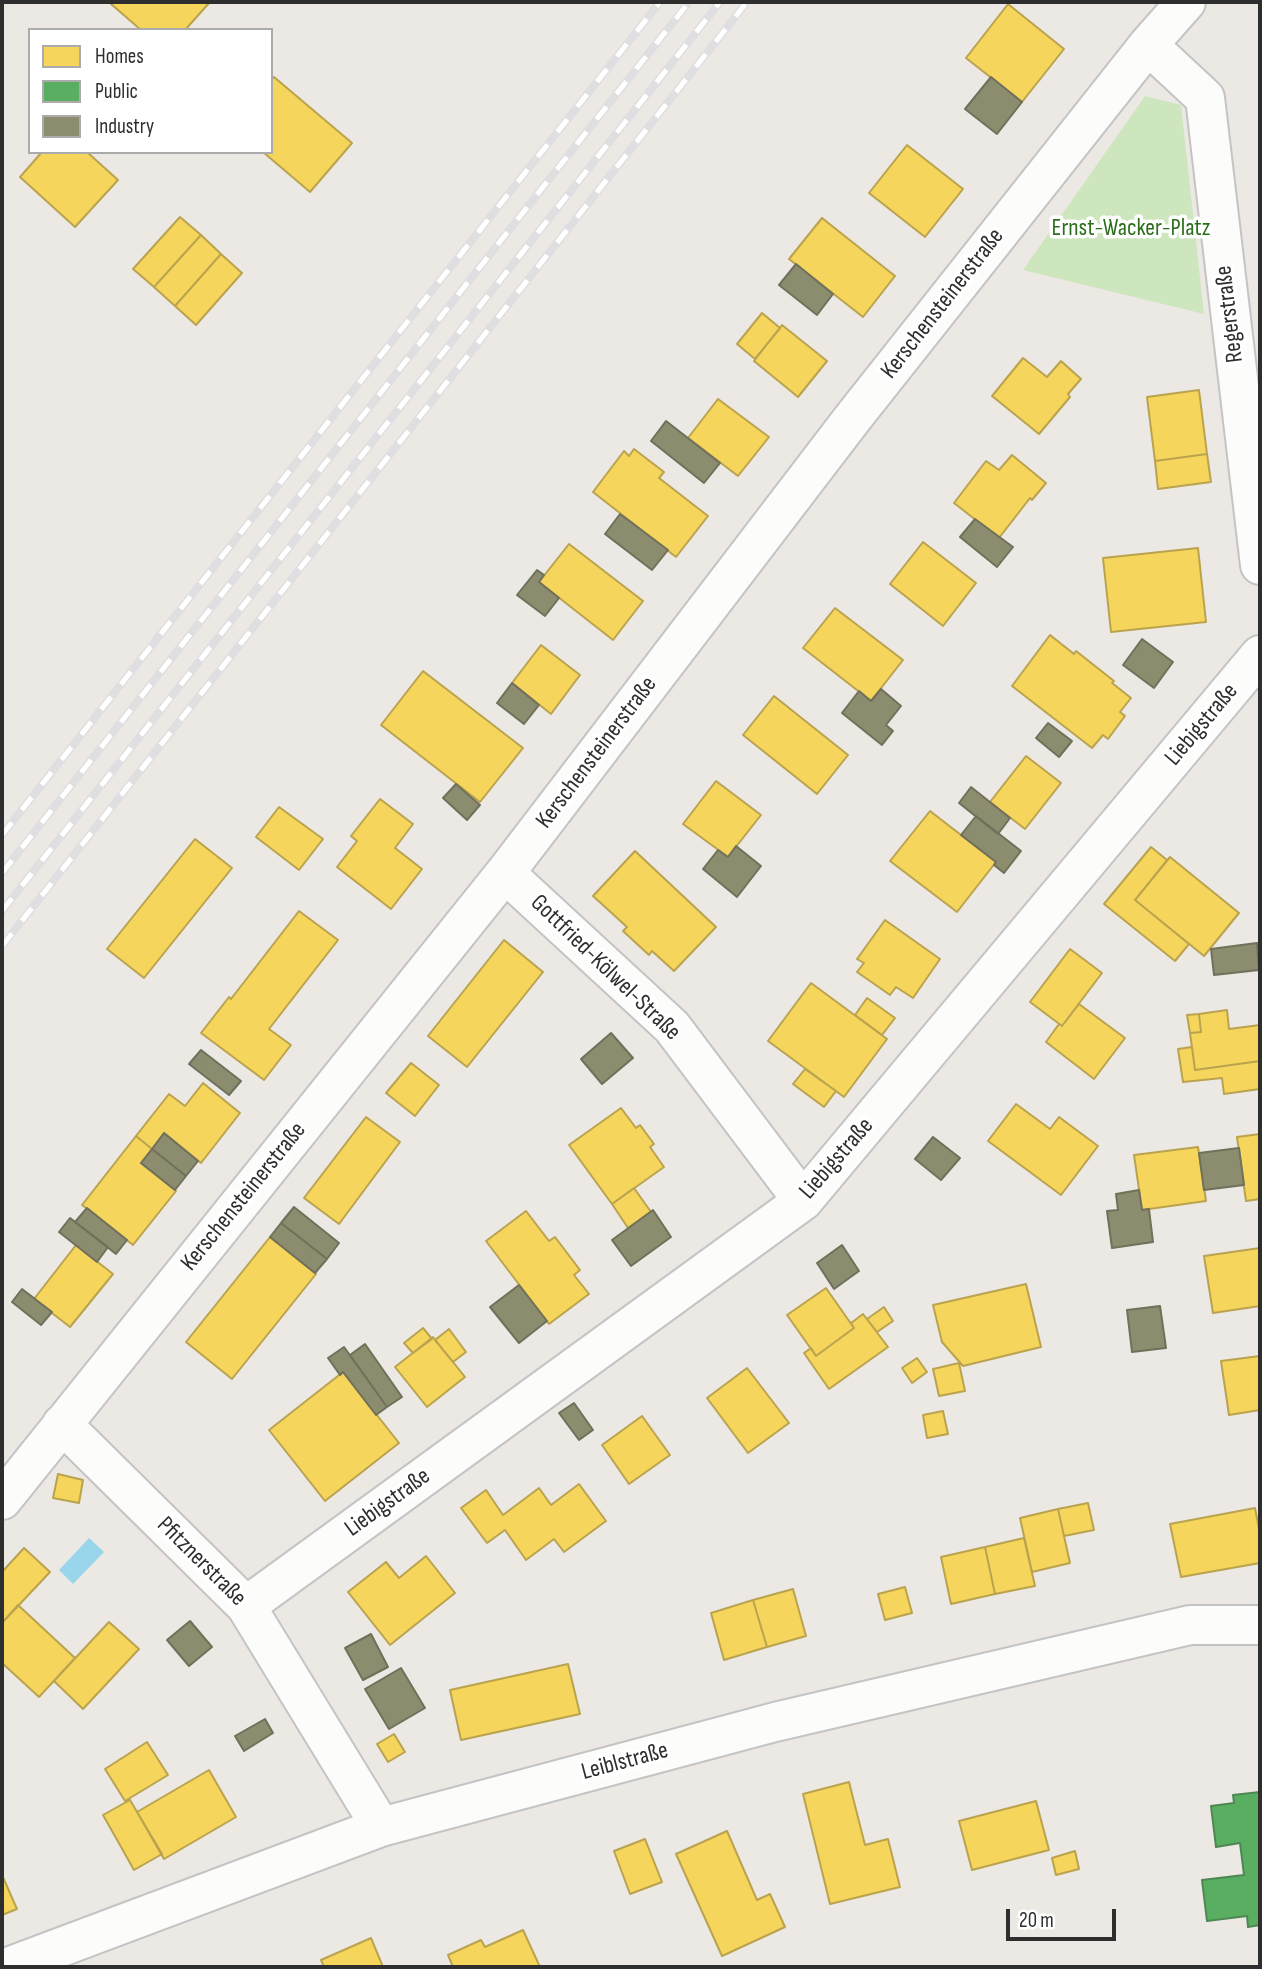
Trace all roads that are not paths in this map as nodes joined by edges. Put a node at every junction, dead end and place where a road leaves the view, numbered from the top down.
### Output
1 (1186, 2) edge
2 (1148, 45) junction
3 (1260, 565) edge
4 (1260, 655) edge
5 (505, 873) junction
6 (803, 1201) junction
7 (62, 1424) junction
8 (2, 1500) edge
9 (246, 1606) junction
10 (1260, 1625) edge
11 (382, 1827) junction
12 (8, 1967) edge

1 - 2 street, Kerschensteinerstraße
2 - 3 street, Regerstraße
2 - 5 street, Kerschensteinerstraße
4 - 6 street, Liebigstraße
5 - 6 street, Gottfried-Kölwel-Straße
5 - 7 street, Kerschensteinerstraße
6 - 9 street, Liebigstraße
7 - 8 street, Kerschensteinerstraße
7 - 9 street, Pfitznerstraße
9 - 11 street, Pfitznerstraße
10 - 11 street, Leiblstraße
11 - 12 street, Leiblstraße

